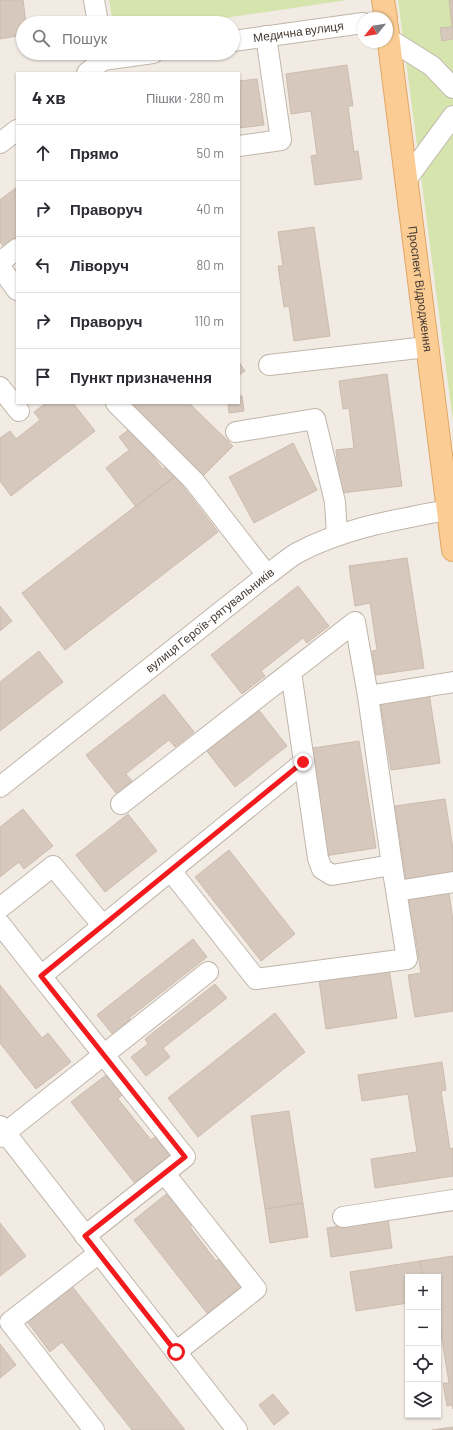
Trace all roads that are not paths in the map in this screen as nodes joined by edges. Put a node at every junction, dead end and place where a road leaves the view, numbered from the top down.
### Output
1 (94, 0) edge
2 (383, 0) edge
3 (385, 12) edge
4 (97, 16) edge
5 (357, 24) edge
6 (393, 33) edge
7 (266, 36) junction
8 (240, 40) edge
9 (390, 48) edge
10 (100, 60) edge
11 (88, 72) edge
12 (453, 88) edge
13 (453, 116) edge
14 (16, 131) edge
15 (0, 143) edge
16 (240, 146) edge
17 (406, 180) junction
18 (16, 250) edge
19 (0, 262) edge
20 (0, 267) edge
21 (16, 289) edge
22 (427, 347) junction
23 (269, 365) dead end
24 (0, 387) edge
25 (117, 404) edge
26 (19, 411) dead end
27 (236, 432) dead end
28 (447, 510) junction
29 (337, 535) junction
30 (453, 550) edge
31 (267, 575) junction
32 (291, 672) junction
33 (453, 682) edge
34 (368, 696) junction
35 (303, 762) junction
36 (0, 787) edge
37 (121, 804) dead end
38 (392, 865) junction
39 (171, 871) junction
40 (453, 882) edge
41 (397, 891) junction
42 (0, 908) edge
43 (0, 924) edge
44 (104, 926) junction
45 (208, 972) dead end
46 (41, 976) junction
47 (104, 1056) junction
48 (2, 1132) edge
49 (165, 1174) junction
50 (453, 1200) edge
51 (343, 1217) dead end
52 (85, 1236) junction
53 (99, 1253) junction
54 (176, 1352) junction
55 (94, 1430) edge
56 (237, 1430) edge

1 - 4 street
2 - 3 main road, Проспект Відродження
5 - 7 street, Медична вулиця
6 - 12 street
7 - 8 street, Медична вулиця
7 - 16 street
9 - 17 main road, Проспект Відродження
10 - 11 street
13 - 17 street
14 - 15 street
17 - 22 main road, Проспект Відродження
18 - 19 street
20 - 21 street
22 - 23 street
22 - 28 main road, Проспект Відродження
24 - 26 street
25 - 31 street
27 - 29 street
28 - 29 street, вулиця Героїв-рятувальників
28 - 30 main road, Проспект Відродження
29 - 31 street, вулиця Героїв-рятувальників
31 - 36 street, вулиця Героїв-рятувальників
32 - 34 street
32 - 35 street
32 - 37 street
33 - 34 street
34 - 38 street
35 - 38 street
35 - 39 street
38 - 41 street
39 - 41 street
39 - 44 street
40 - 41 street
42 - 44 street
43 - 46 street
44 - 46 street
45 - 47 street
46 - 47 street
47 - 48 street
47 - 49 street
48 - 52 street
49 - 52 street
49 - 54 street
50 - 51 street
52 - 53 street
53 - 54 street
53 - 55 street
54 - 56 street

